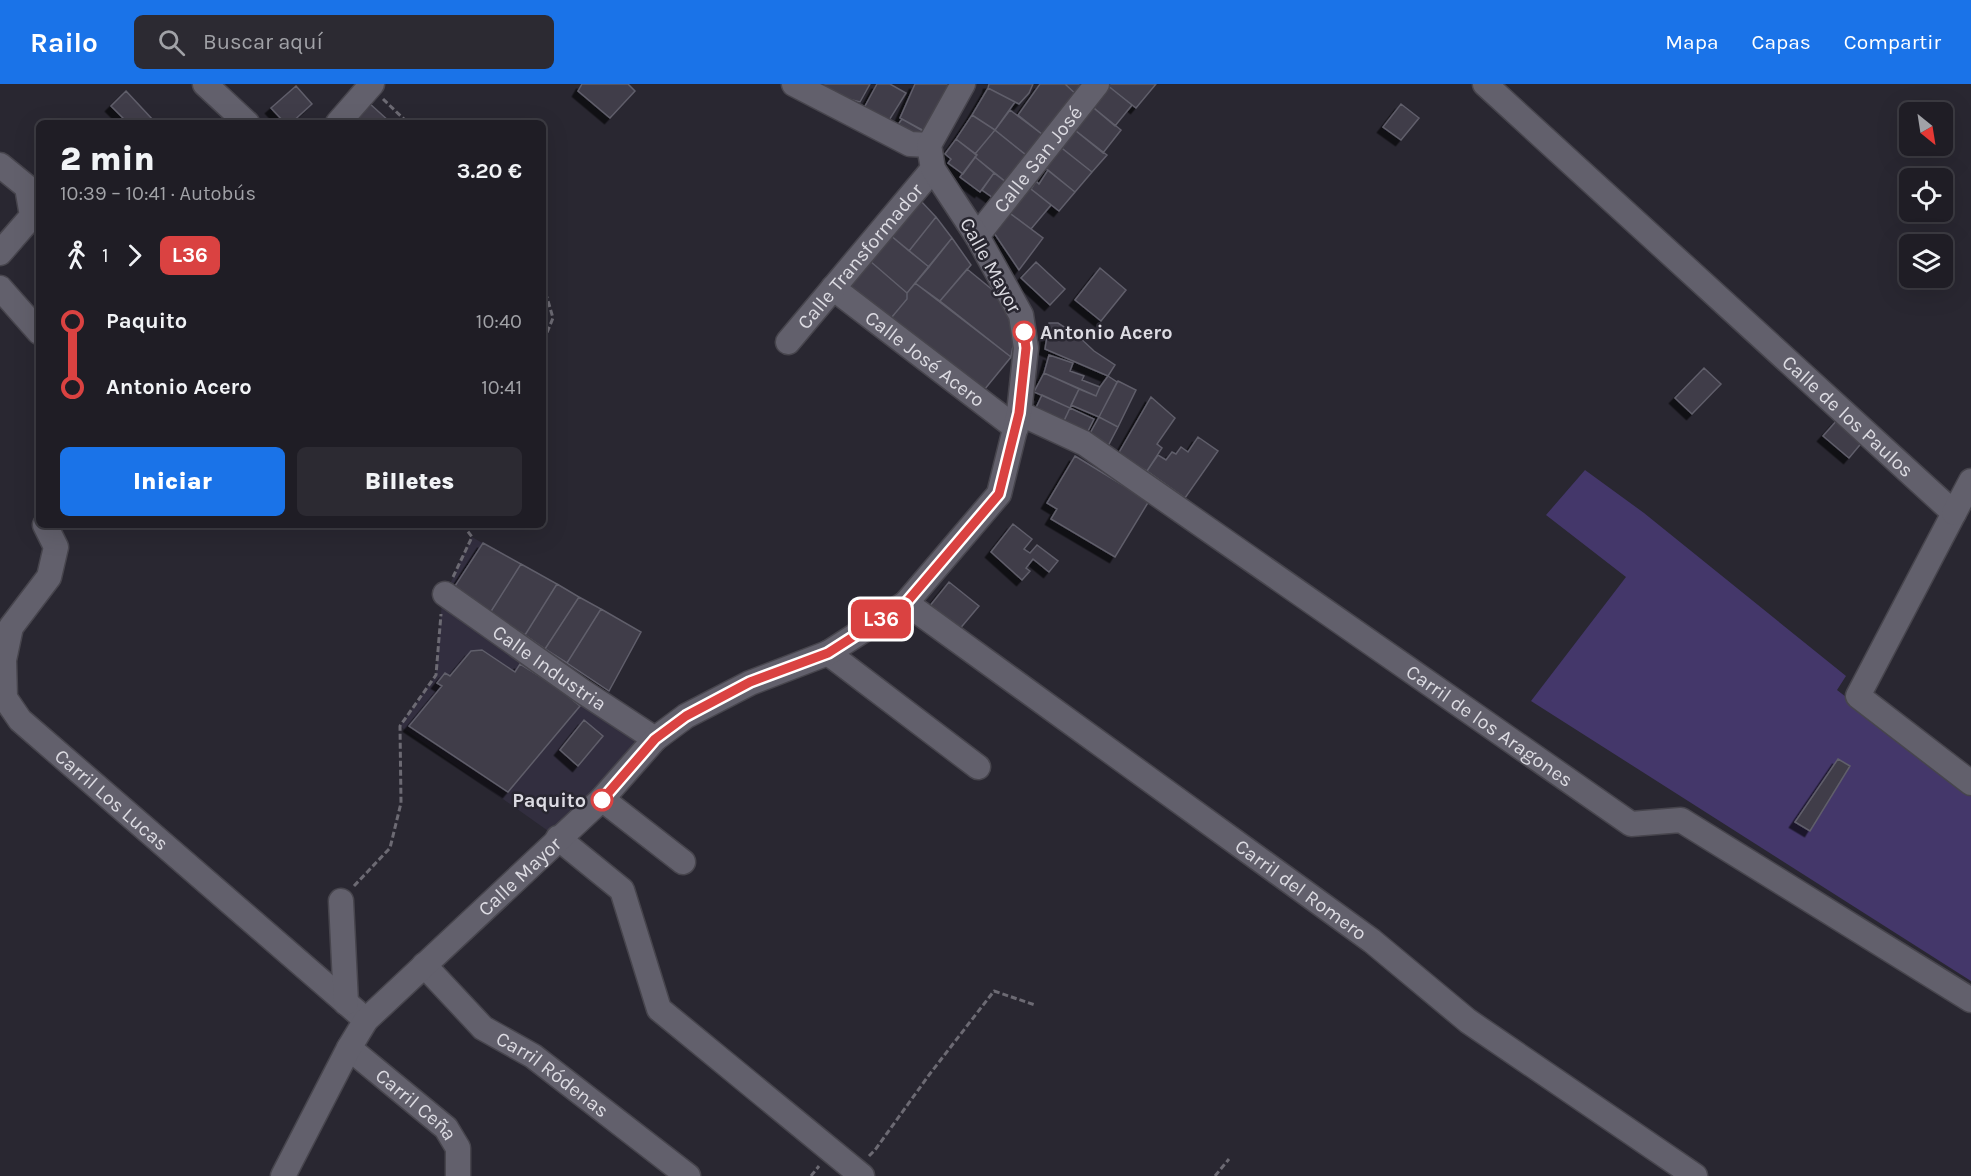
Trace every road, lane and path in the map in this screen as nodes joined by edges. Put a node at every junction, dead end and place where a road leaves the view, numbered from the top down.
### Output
1 (205, 84) edge
2 (796, 84) edge
3 (963, 84) edge
4 (1097, 84) edge
5 (1485, 84) edge
6 (362, 89) edge
7 (245, 120) edge
8 (340, 120) edge
9 (404, 120) edge
10 (929, 145) junction
11 (0, 165) edge
12 (933, 169) junction
13 (977, 236) junction
14 (0, 253) edge
15 (0, 288) edge
16 (833, 288) junction
17 (546, 293) edge
18 (36, 329) edge
19 (546, 335) edge
20 (788, 342) dead end
21 (1018, 421) junction
22 (1971, 481) edge
23 (1954, 513) junction
24 (46, 528) edge
25 (465, 528) edge
26 (445, 594) junction
27 (906, 603) junction
28 (828, 653) junction
29 (655, 739) junction
30 (978, 767) dead end
31 (1971, 783) edge
32 (602, 800) junction
33 (558, 838) junction
34 (683, 862) dead end
35 (341, 901) joint
36 (424, 965) junction
37 (1971, 1000) edge
38 (346, 1004) junction
39 (1035, 1005) dead end
40 (366, 1020) junction
41 (349, 1048) junction
42 (1229, 1159) dead end
43 (858, 1173) edge
44 (283, 1176) edge
45 (458, 1176) edge
46 (688, 1176) edge
47 (1215, 1176) edge
48 (1695, 1176) edge

1 - 7 street
2 - 10 street
3 - 10 street
4 - 13 street, Calle San José
5 - 23 street, Calle de los Paulos
6 - 8 street
6 - 9 path
10 - 12 street, Calle Mayor
11 - 14 street
12 - 13 street, Calle Mayor
12 - 16 street, Calle Transformador
13 - 21 street, Calle Mayor
15 - 18 street
16 - 20 street, Calle Transformador
16 - 21 street, Calle José Acero
17 - 19 path
21 - 27 street, Calle Mayor
21 - 37 street, Carril de los Aragones
22 - 23 street
23 - 31 street
24 - 38 street, Carril Los Lucas
25 - 26 path
26 - 29 street, Calle Industria
26 - 35 path
27 - 28 street, Calle Mayor
27 - 48 street, Carril del Romero
28 - 29 street, Calle Mayor
28 - 30 street
29 - 32 street, Calle Mayor
32 - 33 street, Calle Mayor
32 - 34 street
33 - 36 street, Calle Mayor
33 - 43 street
35 - 38 street
36 - 40 street, Calle Mayor
36 - 46 street, Carril Ródenas
38 - 40 street, Carril Los Lucas
39 - 43 path
40 - 41 street, Calle Mayor
41 - 44 street, Calle Mayor
41 - 45 street, Carril Ceña
42 - 47 path

